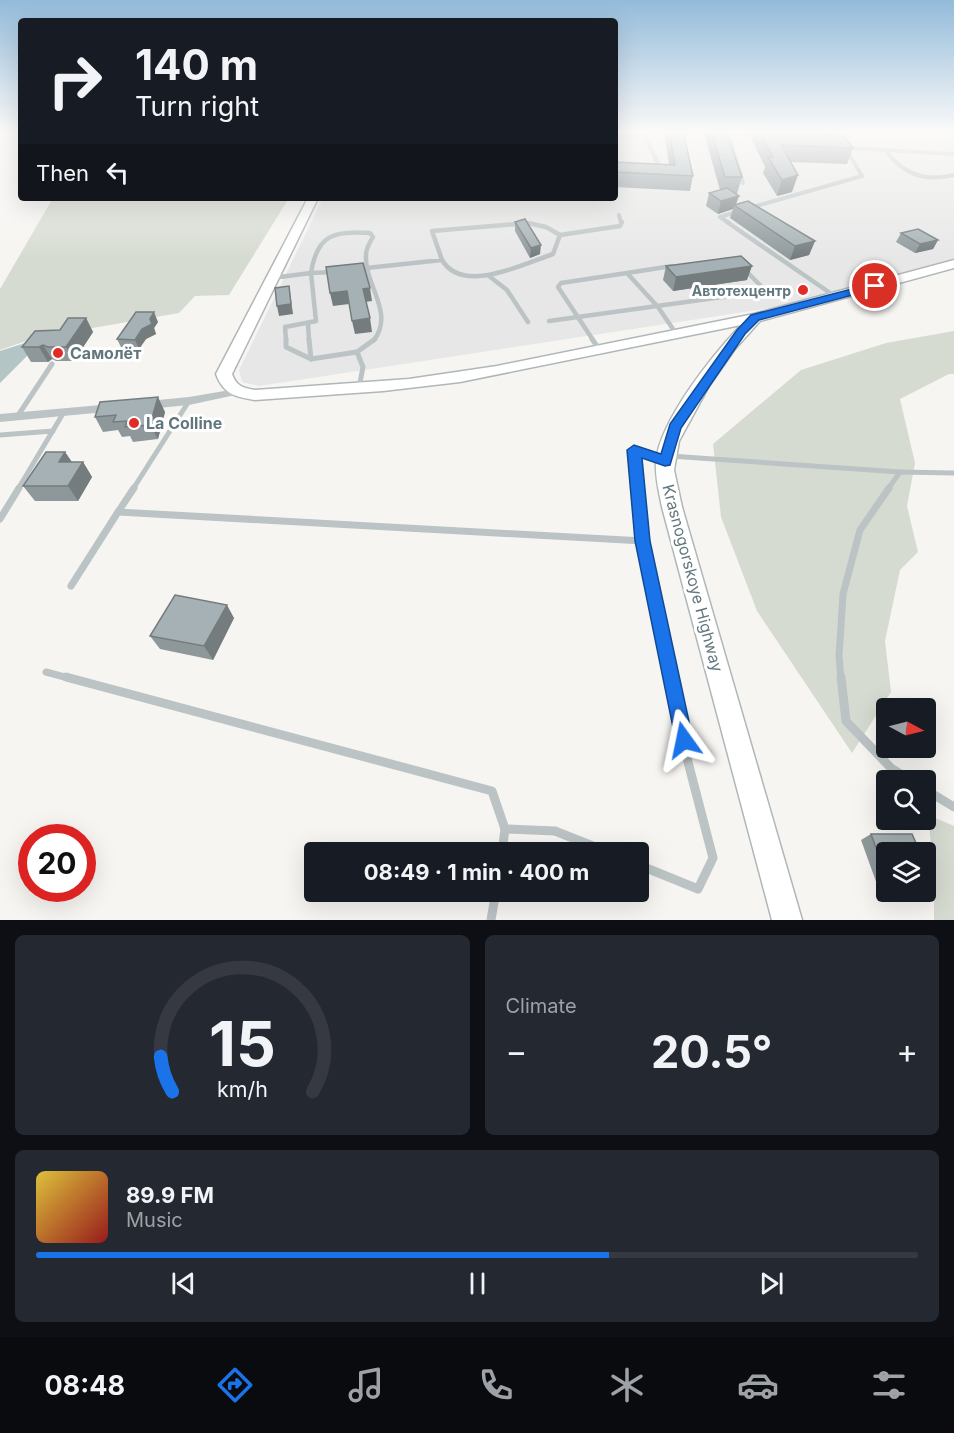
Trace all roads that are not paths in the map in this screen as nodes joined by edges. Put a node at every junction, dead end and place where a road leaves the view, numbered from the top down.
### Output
1 (740, 174) edge
2 (861, 174) edge
3 (910, 174) edge
4 (954, 175) edge
5 (743, 183) edge
6 (311, 201) edge
7 (620, 214) dead end
8 (560, 235) junction
9 (442, 260) junction
10 (954, 264) edge
11 (681, 265) edge
12 (367, 268) junction
13 (742, 268) edge
14 (348, 270) edge
15 (338, 271) edge
16 (312, 273) junction
17 (627, 273) junction
18 (489, 276) junction
19 (272, 278) junction
20 (714, 288) dead end
21 (724, 297) junction
22 (836, 297) junction
23 (658, 307) junction
24 (578, 316) junction
25 (755, 318) junction
26 (549, 321) dead end
27 (528, 322) dead end
28 (308, 324) junction
29 (675, 332) junction
30 (599, 349) junction
31 (357, 352) junction
32 (311, 358) junction
33 (52, 364) dead end
34 (359, 388) junction
35 (236, 392) junction
36 (189, 401) junction
37 (64, 412) junction
38 (17, 417) junction
39 (0, 418) edge
40 (53, 431) junction
41 (0, 435) edge
42 (666, 458) junction
43 (900, 472) junction
44 (954, 473) edge
45 (117, 512) junction
46 (0, 519) edge
47 (643, 541) junction
48 (71, 586) dead end
49 (46, 672) dead end
50 (894, 770) edge
51 (936, 796) edge
52 (954, 807) edge
53 (505, 829) junction
54 (503, 842) edge
55 (583, 842) edge
56 (649, 869) edge
57 (494, 902) edge
58 (491, 920) edge
59 (787, 920) edge

1 - 5 lane
2 - 22 lane
3 - 4 lane
6 - 19 street
7 - 8 lane
8 - 9 lane
8 - 18 lane
9 - 12 lane
9 - 18 lane
10 - 22 street
11 - 17 lane
12 - 14 lane
12 - 16 lane
12 - 31 lane
13 - 21 lane
15 - 16 lane
16 - 19 lane
16 - 28 lane
17 - 23 lane
17 - 24 lane
18 - 27 lane
19 - 35 street
20 - 21 lane
21 - 23 lane
22 - 25 street
23 - 24 lane
23 - 29 lane
24 - 26 lane
24 - 30 lane
25 - 29 street
25 - 42 street, Krasnogorskoye Highway
28 - 32 lane
28 - 32 lane
29 - 30 street
30 - 34 street
31 - 32 lane
31 - 34 lane
33 - 38 lane
34 - 35 street
35 - 36 street
36 - 37 street
36 - 45 lane
37 - 38 street
37 - 40 lane
38 - 39 street
40 - 41 lane
40 - 46 lane
42 - 43 lane
42 - 47 lane
42 - 59 street, Krasnogorskoye Highway
43 - 44 lane
43 - 50 lane
45 - 47 lane
45 - 48 lane
47 - 56 lane
49 - 53 lane
51 - 52 lane
53 - 54 lane
53 - 55 lane
57 - 58 lane

